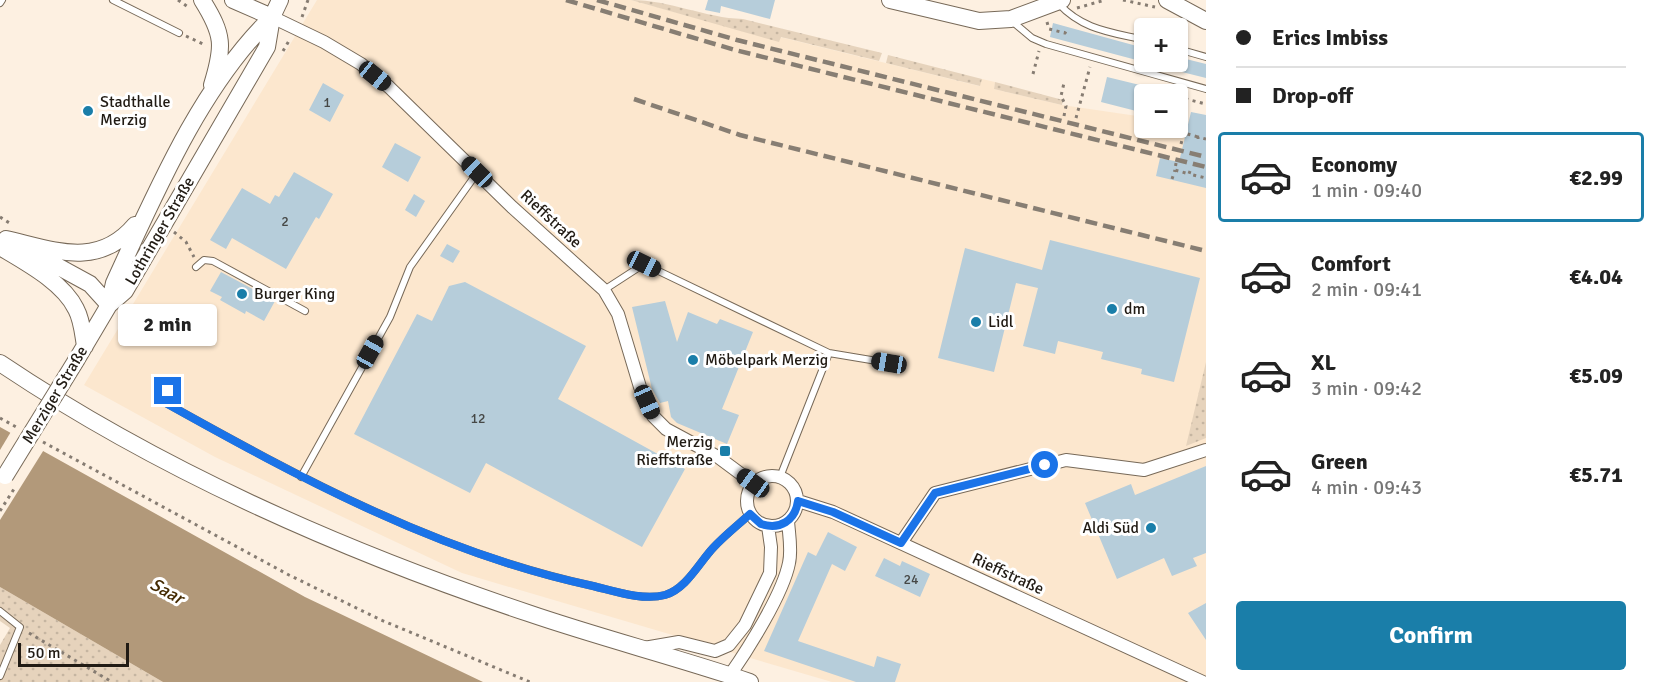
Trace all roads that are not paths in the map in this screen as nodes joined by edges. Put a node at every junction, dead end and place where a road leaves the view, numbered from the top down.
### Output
1 (112, 0) edge
2 (202, 0) edge
3 (233, 0) edge
4 (280, 0) edge
5 (890, 0) edge
6 (1167, 0) edge
7 (1059, 1) edge
8 (272, 17) junction
9 (1011, 19) junction
10 (1206, 21) edge
11 (179, 33) road end
12 (1134, 37) edge
13 (1188, 52) edge
14 (1206, 57) edge
15 (1206, 89) edge
16 (208, 100) junction
17 (477, 172) junction
18 (146, 213) junction
19 (2, 240) edge
20 (195, 267) road end
21 (604, 290) junction
22 (109, 305) junction
23 (305, 310) dead end
24 (81, 353) junction
25 (828, 353) junction
26 (0, 363) edge
27 (889, 363) dead end
28 (168, 391) dead end
29 (1206, 450) edge
30 (301, 477) junction
31 (780, 477) junction
32 (753, 483) junction
33 (0, 485) edge
34 (798, 501) junction
35 (750, 514) junction
36 (788, 521) junction
37 (768, 526) junction
38 (901, 543) junction
39 (0, 611) edge
40 (642, 648) junction
41 (730, 675) junction
42 (0, 676) edge
43 (750, 682) edge
44 (1203, 682) edge

1 - 11 lane
2 - 16 main road
3 - 8 main road
4 - 8 main road, Lothringer Straße
5 - 9 main road
6 - 10 main road
7 - 9 main road
7 - 12 lane
8 - 16 main road, Lothringer Straße
8 - 17 street, Rieffstraße
8 - 22 main road, Lothringer Straße
9 - 15 lane
13 - 14 lane
16 - 18 main road, Lothringer Straße
17 - 21 street, Rieffstraße
17 - 30 lane
18 - 19 main road
18 - 22 main road, Lothringer Straße
19 - 22 main road
19 - 24 main road
20 - 23 lane
21 - 25 lane
21 - 32 street, Rieffstraße
22 - 24 main road, Merziger Straße
24 - 33 main road, Merziger Straße, bridge
25 - 27 lane
25 - 31 lane
26 - 40 main road
28 - 30 lane
29 - 38 street
30 - 35 lane
31 - 32 street
31 - 34 street
32 - 35 street
34 - 36 street
34 - 38 street, Rieffstraße
35 - 37 street
36 - 37 street
36 - 41 street
37 - 40 street
38 - 44 street, Rieffstraße
39 - 42 lane
40 - 41 main road
41 - 43 main road

